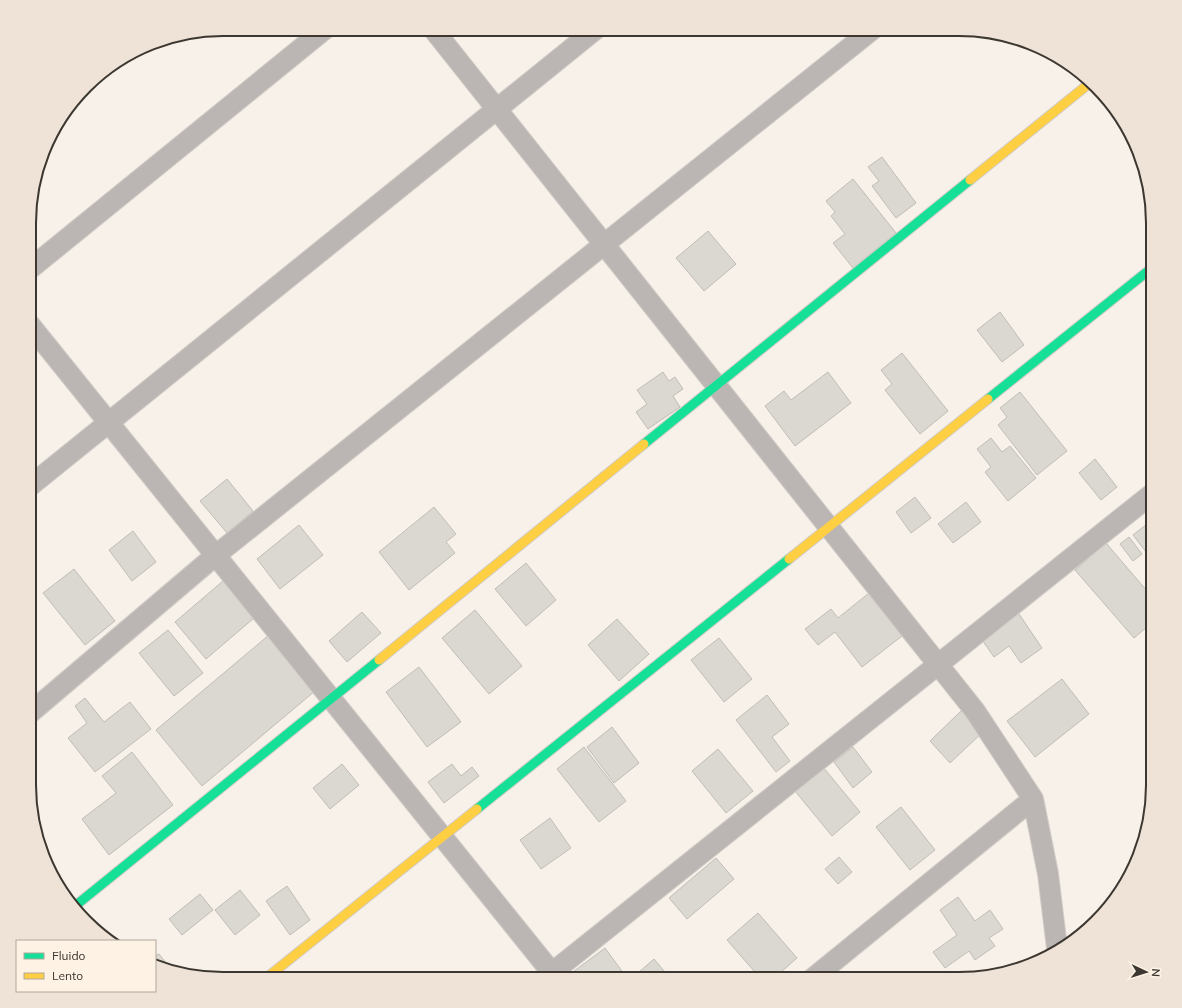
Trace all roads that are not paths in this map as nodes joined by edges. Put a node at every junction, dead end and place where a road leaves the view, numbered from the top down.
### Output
1 (316, 36) edge
2 (439, 36) edge
3 (587, 36) edge
4 (864, 36) edge
5 (1086, 86) edge
6 (497, 109) junction
7 (604, 245) junction
8 (36, 263) edge
9 (1146, 273) edge
10 (36, 332) edge
11 (716, 386) junction
12 (109, 422) junction
13 (36, 481) edge
14 (1146, 500) edge
15 (829, 528) junction
16 (216, 556) junction
17 (938, 664) junction
18 (331, 698) junction
19 (36, 708) edge
20 (1033, 799) junction
21 (442, 836) junction
22 (78, 903) edge
23 (1057, 944) edge
24 (274, 972) edge
25 (547, 972) edge
26 (557, 972) edge
27 (821, 972) edge

1 - 8 street
2 - 6 street
3 - 6 street
4 - 7 street
5 - 11 street
6 - 7 street
6 - 12 street
7 - 11 street
7 - 16 street
9 - 15 street
10 - 12 street
11 - 15 street
11 - 18 street
12 - 13 street
12 - 16 street
14 - 17 street
15 - 17 street
15 - 21 street
16 - 18 street
16 - 19 street
17 - 20 street
17 - 26 street
18 - 21 street
18 - 22 street
20 - 23 street
20 - 27 street
21 - 24 street
21 - 25 street

